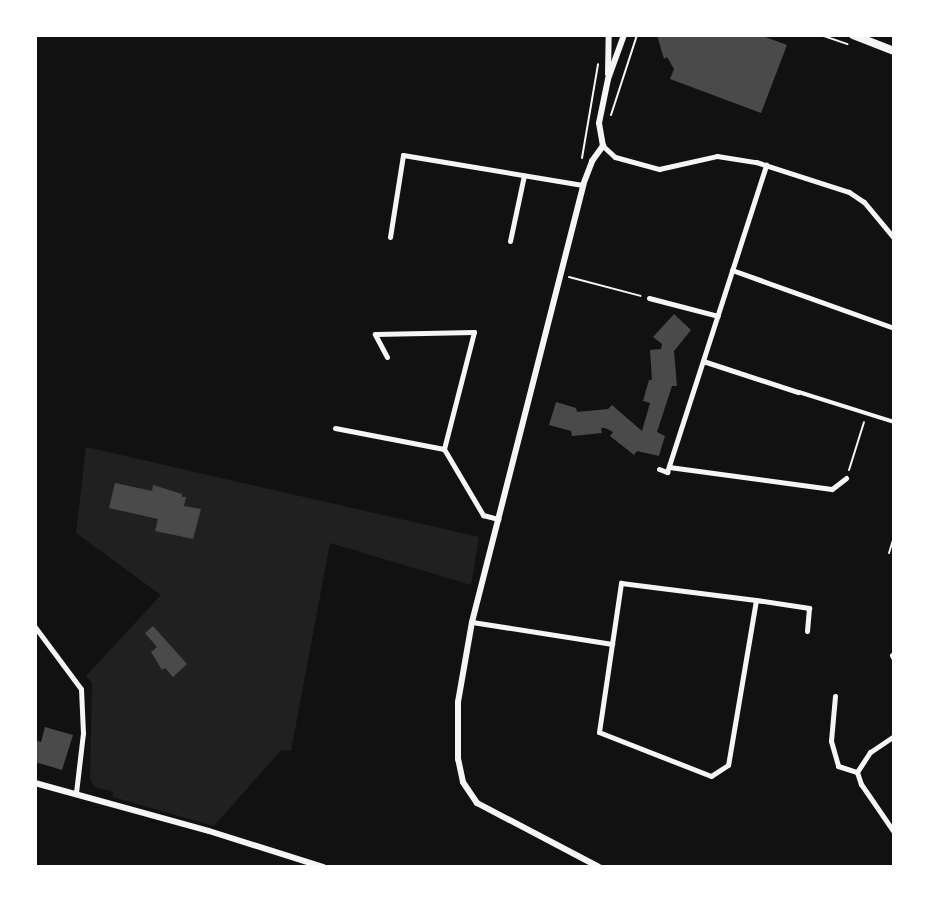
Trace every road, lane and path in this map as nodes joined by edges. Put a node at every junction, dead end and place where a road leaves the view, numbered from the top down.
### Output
1 (609, 35) edge
2 (624, 35) edge
3 (637, 35) edge
4 (853, 35) edge
5 (894, 51) edge
6 (598, 62) dead end
7 (608, 79) junction
8 (608, 122) dead end
9 (603, 146) junction
10 (766, 165) junction
11 (524, 175) junction
12 (583, 185) junction
13 (390, 237) dead end
14 (894, 238) edge
15 (510, 241) dead end
16 (732, 270) junction
17 (560, 275) junction
18 (649, 298) joint
19 (718, 316) junction
20 (894, 328) edge
21 (387, 357) dead end
22 (703, 361) junction
23 (798, 392) joint
24 (866, 413) junction
25 (894, 422) edge
26 (335, 428) dead end
27 (444, 449) junction
28 (669, 467) junction
29 (659, 470) dead end
30 (846, 478) joint
31 (498, 519) junction
32 (894, 537) edge
33 (888, 553) dead end
34 (756, 600) junction
35 (472, 622) junction
36 (35, 627) edge
37 (807, 631) dead end
38 (612, 644) junction
39 (835, 696) dead end
40 (894, 736) edge
41 (857, 772) junction
42 (35, 783) edge
43 (76, 793) junction
44 (894, 832) edge
45 (323, 867) edge
46 (600, 867) edge

1 - 7 street
2 - 7 street
3 - 8 path
4 - 5 main road
6 - 12 path
7 - 9 street
9 - 10 street
9 - 12 street
10 - 14 street
10 - 16 street
11 - 12 street
11 - 13 street
11 - 15 street
12 - 17 street
16 - 19 street
16 - 20 street
17 - 18 path
17 - 31 street
18 - 19 street
19 - 22 street
21 - 27 street
22 - 23 street
22 - 28 street
23 - 24 street
24 - 25 street
24 - 30 path
26 - 27 street
27 - 31 street
28 - 29 street
28 - 30 street
31 - 35 street
32 - 33 path
34 - 37 street
34 - 38 street
34 - 38 street
35 - 38 street
35 - 46 street
36 - 43 street
39 - 41 street
40 - 41 street
41 - 44 street
42 - 43 street
43 - 45 street

